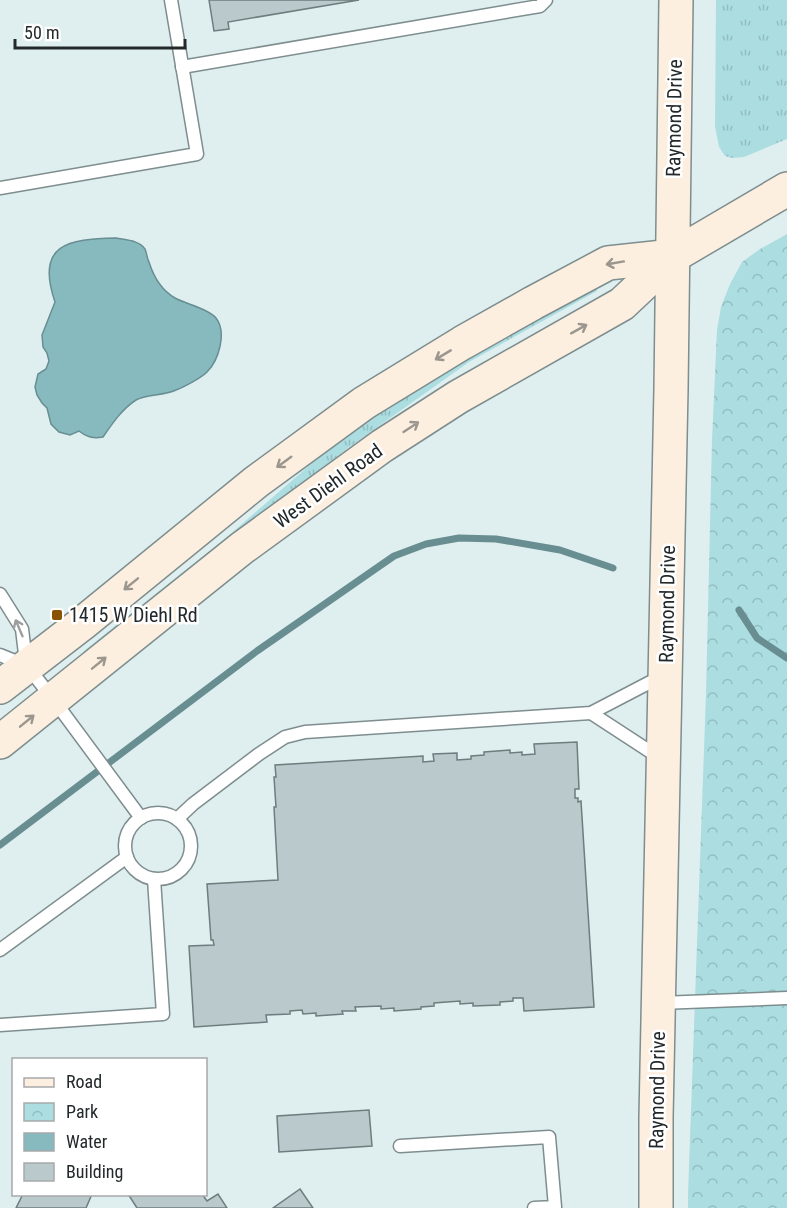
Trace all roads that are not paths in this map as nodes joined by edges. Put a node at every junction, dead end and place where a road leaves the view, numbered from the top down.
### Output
1 (171, 0) edge
2 (546, 0) edge
3 (675, 0) edge
4 (182, 67) junction
5 (0, 188) edge
6 (787, 189) edge
7 (673, 256) junction
8 (0, 594) edge
9 (13, 660) edge
10 (665, 674) junction
11 (0, 687) edge
12 (53, 699) junction
13 (591, 713) junction
14 (0, 742) edge
15 (664, 760) junction
16 (137, 813) junction
17 (177, 819) junction
18 (127, 857) junction
19 (154, 879) junction
20 (0, 950) edge
21 (787, 998) edge
22 (658, 1003) junction
23 (0, 1025) edge
24 (400, 1146) dead end
25 (534, 1208) edge
26 (656, 1208) edge

1 - 4 lane
2 - 4 lane
3 - 7 street, Raymond Drive
4 - 5 lane
6 - 7 street, West Diehl Road
7 -> 9 street, West Diehl Road
7 - 10 street, Raymond Drive
12 -> 7 street, West Diehl Road
9 -> 8 lane
9 - 11 street, West Diehl Road
9 - 12 lane
10 - 13 lane
10 - 15 street, Raymond Drive
14 -> 12 street, West Diehl Road
12 - 16 lane
13 - 15 lane
13 - 17 lane
15 - 22 street, Raymond Drive
16 - 17 lane
16 - 18 lane
17 - 19 lane
18 - 19 lane
18 - 20 lane
19 - 23 lane
21 - 22 lane
22 - 26 street, Raymond Drive
24 - 25 lane

